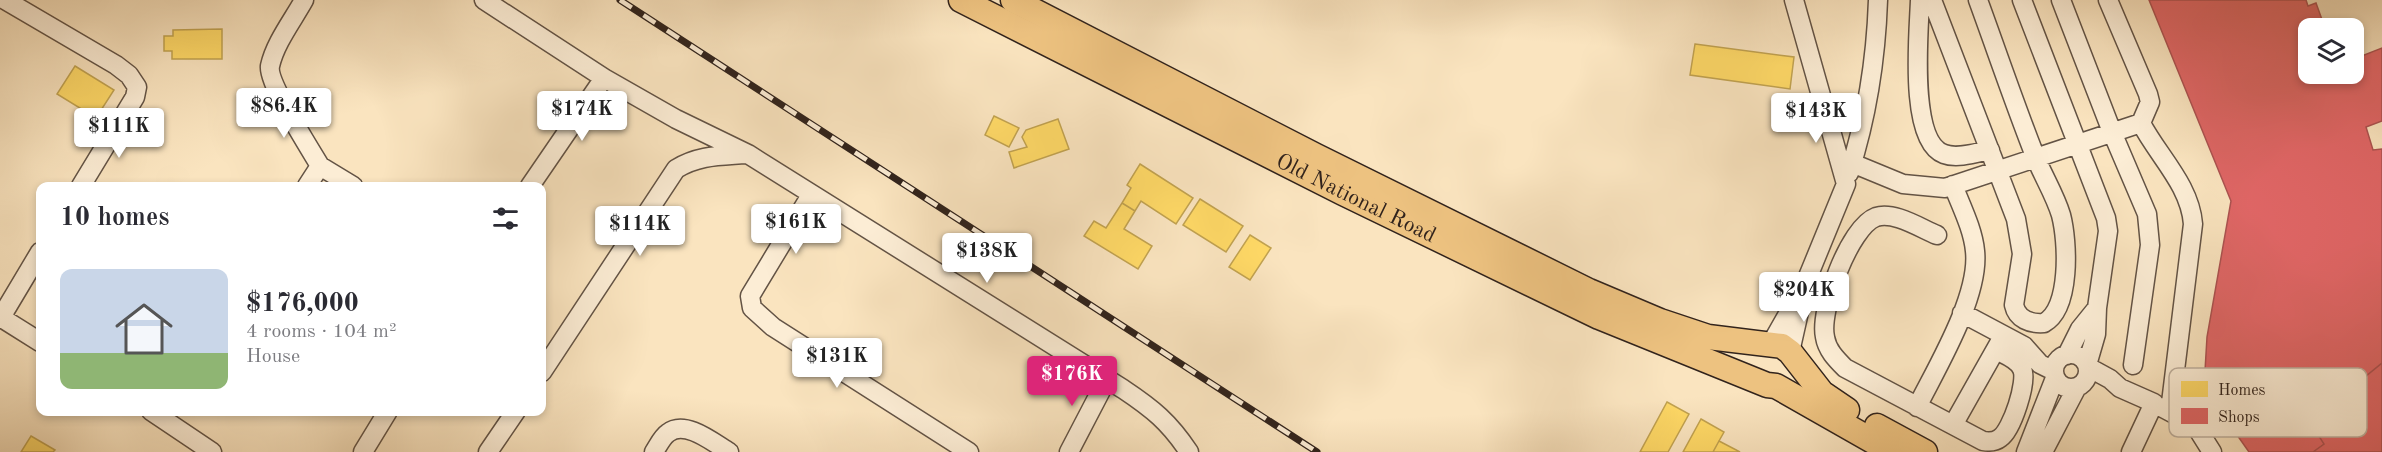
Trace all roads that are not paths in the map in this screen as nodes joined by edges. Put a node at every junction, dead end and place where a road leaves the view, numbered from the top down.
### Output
1 (5, 0) edge
2 (304, 0) edge
3 (484, 0) edge
4 (961, 0) edge
5 (1013, 0) edge
6 (1794, 0) edge
7 (1878, 0) edge
8 (1920, 0) edge
9 (1932, 0) edge
10 (1978, 0) edge
11 (2022, 0) edge
12 (2061, 0) edge
13 (2108, 0) edge
14 (604, 78) junction
15 (2141, 123) junction
16 (2112, 132) junction
17 (2078, 144) junction
18 (1990, 150) junction
19 (748, 154) junction
20 (2036, 158) junction
21 (1852, 163) junction
22 (320, 166) junction
23 (1998, 170) junction
24 (83, 182) edge
25 (310, 182) edge
26 (346, 182) edge
27 (533, 182) edge
28 (1846, 184) junction
29 (1953, 185) junction
30 (811, 195) junction
31 (1937, 234) dead end
32 (36, 259) edge
33 (2097, 308) junction
34 (1962, 313) junction
35 (0, 318) edge
36 (36, 340) edge
37 (2000, 343) junction
38 (2024, 346) junction
39 (1780, 349) junction
40 (2066, 355) junction
41 (2133, 365) dead end
42 (546, 366) edge
43 (2088, 366) junction
44 (2055, 374) junction
45 (1107, 379) junction
46 (1768, 383) junction
47 (2079, 386) junction
48 (2120, 388) junction
49 (1917, 407) junction
50 (2162, 407) junction
51 (2169, 411) edge
52 (164, 416) edge
53 (385, 416) edge
54 (513, 416) edge
55 (1953, 425) junction
56 (2202, 437) edge
57 (212, 452) edge
58 (363, 452) edge
59 (488, 452) edge
60 (654, 452) edge
61 (729, 452) edge
62 (969, 452) edge
63 (1069, 452) edge
64 (1189, 452) edge
65 (1892, 452) edge
66 (1926, 452) edge
67 (2026, 452) edge
68 (2043, 452) edge
69 (2131, 452) edge
70 (2212, 452) edge

1 - 24 street
2 - 22 street
3 - 14 street
4 - 46 main road, Old National Road
5 - 39 main road, Old National Road
6 - 28 street
7 - 21 street
8 - 18 street
9 - 18 street
10 - 20 street
11 - 17 street
12 - 16 street
13 - 15 street
14 - 19 street
14 - 27 street
15 - 16 street
15 - 50 street
16 - 17 street
16 - 41 street
17 - 20 street
17 - 33 street
18 - 23 street
19 - 30 street
19 - 42 street
20 - 23 street
20 - 23 street
21 - 28 street
21 - 29 street
22 - 25 street
22 - 26 street
23 - 29 street
28 - 39 street
29 - 34 street
30 - 45 street
30 - 62 street
31 - 49 street
32 - 35 street
33 - 40 street
33 - 43 street
34 - 37 street
34 - 49 street
35 - 36 street
37 - 38 street
37 - 55 street
37 - 55 street
38 - 40 street
38 - 44 street
39 - 46 main road
39 - 46 main road
39 - 66 main road
40 - 43 street
40 - 44 street
43 - 47 street
43 - 48 street
44 - 47 street
44 - 67 street
45 - 63 street
45 - 64 street
46 - 65 main road, Old National Road
47 - 48 street
47 - 68 street
48 - 50 street
49 - 55 street
50 - 51 street
50 - 69 street
52 - 57 street
53 - 58 street
54 - 59 street
56 - 70 street
60 - 61 street

